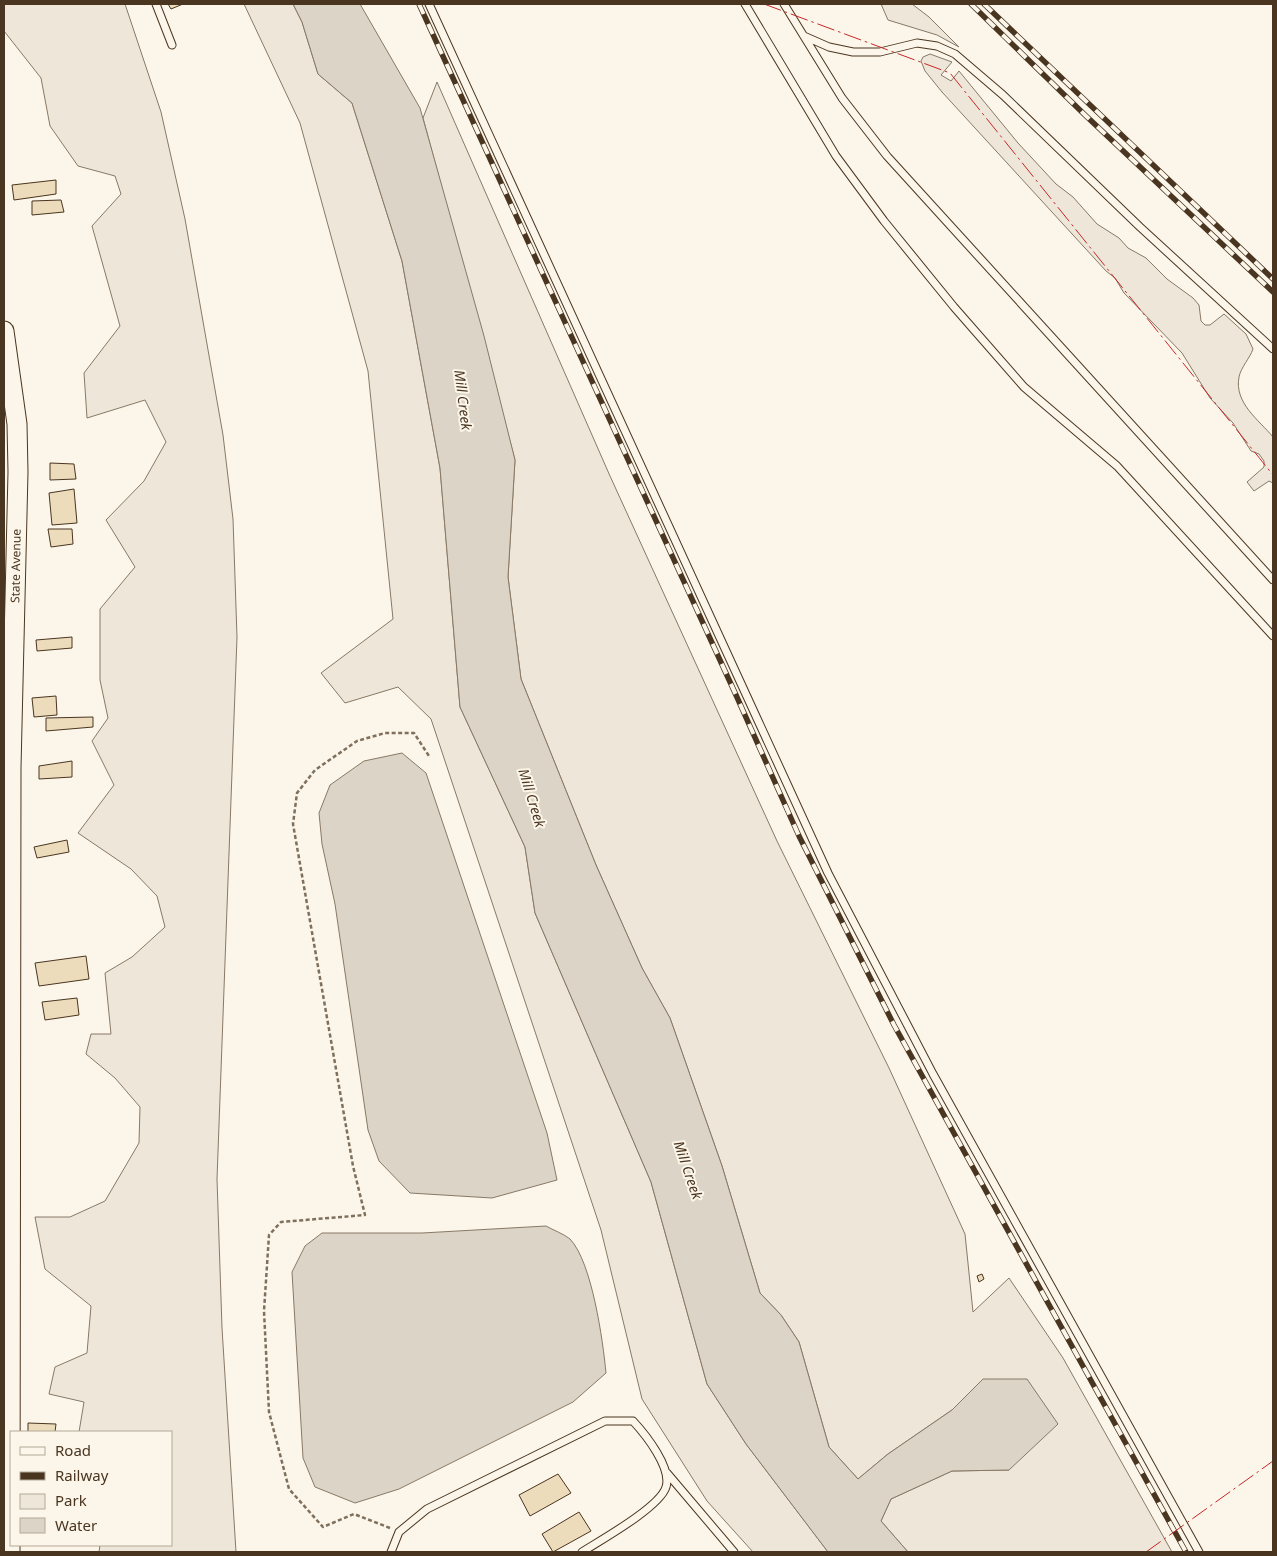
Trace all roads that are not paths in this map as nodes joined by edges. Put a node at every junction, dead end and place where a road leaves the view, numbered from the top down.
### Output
1 (156, 4) edge
2 (429, 4) edge
3 (745, 4) edge
4 (784, 4) edge
5 (803, 36) junction
6 (172, 45) dead end
7 (4, 331) edge
8 (1273, 349) edge
9 (1273, 580) edge
10 (1273, 636) edge
11 (10, 1431) edge
12 (667, 1474) junction
13 (390, 1552) edge
14 (582, 1552) edge
15 (734, 1552) edge
16 (1199, 1552) edge

1 - 6 lane
2 - 16 lane
3 - 10 lane
4 - 5 lane
5 - 8 lane
5 - 9 lane
7 - 11 main road, State Avenue
12 - 13 lane
12 - 14 lane
12 - 15 lane

